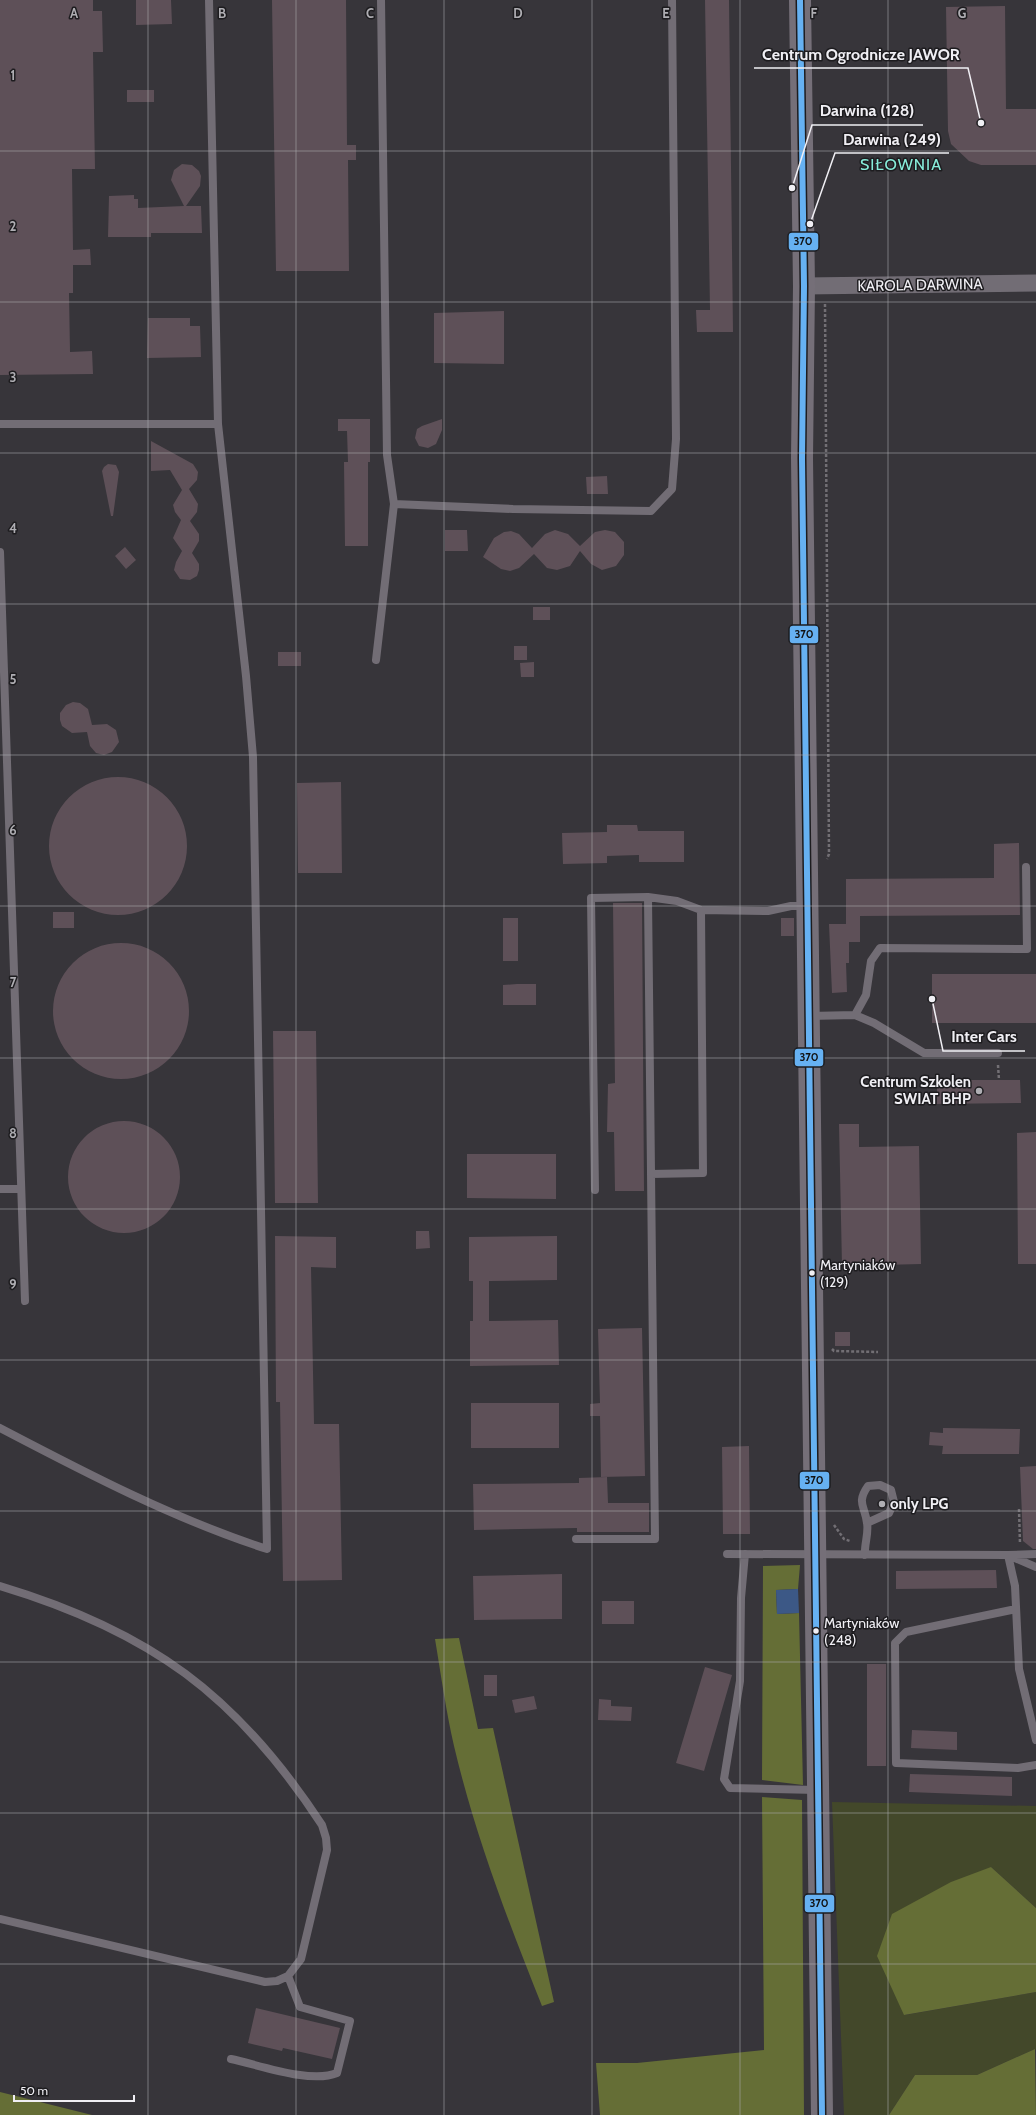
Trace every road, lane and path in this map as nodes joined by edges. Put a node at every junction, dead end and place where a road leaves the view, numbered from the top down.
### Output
1 (209, 0) edge
2 (381, 0) edge
3 (672, 0) edge
4 (800, 0) edge
5 (1036, 283) edge
6 (804, 286) junction
7 (825, 304) dead end
8 (0, 424) edge
9 (218, 424) junction
10 (394, 504) junction
11 (0, 552) edge
12 (376, 660) dead end
13 (826, 860) dead end
14 (1026, 866) dead end
15 (648, 896) junction
16 (807, 906) junction
17 (701, 910) junction
18 (855, 1015) junction
19 (808, 1016) junction
20 (998, 1052) dead end
21 (651, 1174) junction
22 (0, 1189) edge
23 (22, 1189) junction
24 (595, 1190) dead end
25 (25, 1301) dead end
26 (0, 1428) edge
27 (1019, 1509) dead end
28 (831, 1520) dead end
29 (868, 1523) junction
30 (576, 1538) dead end
31 (864, 1544) junction
32 (1012, 1545) dead end
33 (727, 1554) dead end
34 (744, 1554) junction
35 (1036, 1554) edge
36 (815, 1555) junction
37 (865, 1555) junction
38 (1008, 1556) junction
39 (1036, 1567) edge
40 (0, 1586) edge
41 (1016, 1609) junction
42 (1036, 1740) edge
43 (1036, 1765) edge
44 (819, 1790) junction
45 (0, 1919) edge
46 (288, 1976) junction
47 (231, 2058) dead end
48 (822, 2115) edge

1 - 9 lane
2 - 10 lane
3 - 10 lane
4 - 6 main road
5 - 6 street, KAROLA DARWINA
6 - 16 main road
7 - 13 path
8 - 9 lane
9 - 26 lane
10 - 12 lane
11 - 23 lane
14 - 18 lane
15 - 17 lane
15 - 21 lane
15 - 24 lane
16 - 17 lane
16 - 19 main road
17 - 21 lane
18 - 19 lane
18 - 20 lane
19 - 36 main road
21 - 30 lane
22 - 23 lane
23 - 25 lane
27 - 32 path
28 - 31 path
29 - 29 lane
29 - 31 lane
31 - 37 lane
33 - 34 lane
34 - 36 lane
34 - 44 lane
35 - 38 lane
36 - 37 lane
36 - 44 main road
37 - 38 lane
38 - 39 lane
38 - 41 lane
40 - 46 lane
41 - 42 lane
41 - 43 lane
44 - 48 main road
45 - 46 lane
46 - 47 lane

